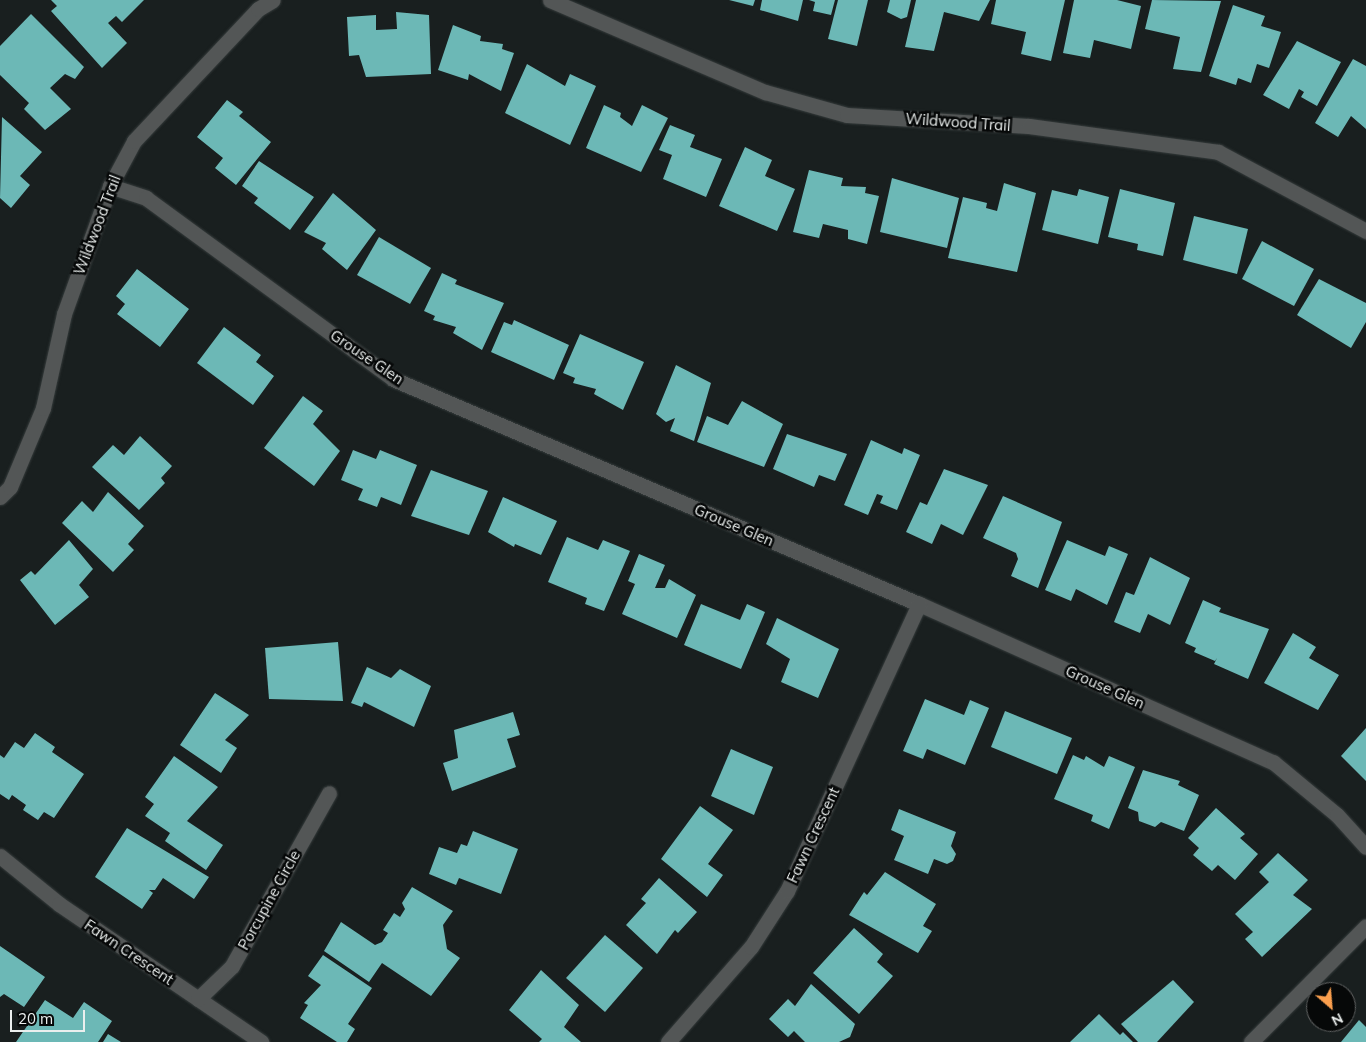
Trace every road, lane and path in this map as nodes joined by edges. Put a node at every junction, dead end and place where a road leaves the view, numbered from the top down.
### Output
1 (273, 0) edge
2 (550, 0) edge
3 (110, 186) junction
4 (1366, 231) edge
5 (0, 496) edge
6 (919, 604) junction
7 (329, 792) dead end
8 (1366, 847) edge
9 (0, 856) edge
10 (1366, 926) edge
11 (198, 999) junction
12 (261, 1042) edge
13 (668, 1042) edge
14 (1251, 1042) edge

1 - 3 street, Wildwood Trail
2 - 4 street, Wildwood Trail
3 - 5 street, Wildwood Trail
3 - 6 street, Grouse Glen
6 - 8 street, Grouse Glen
6 - 13 street, Fawn Crescent
7 - 11 street, Porcupine Circle
9 - 11 street, Fawn Crescent
10 - 14 street
11 - 12 street, Fawn Crescent

